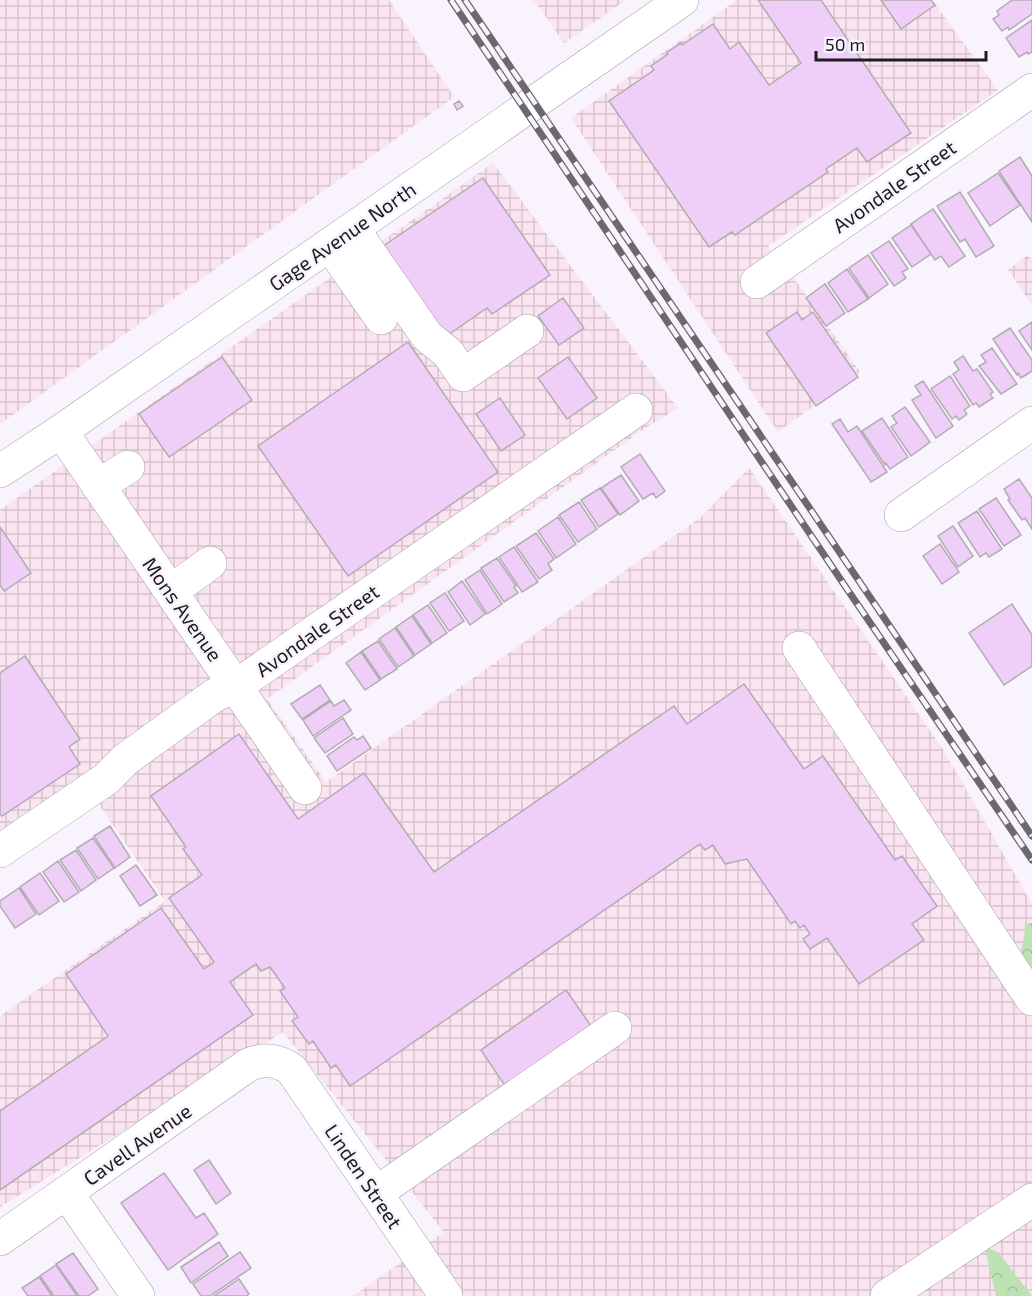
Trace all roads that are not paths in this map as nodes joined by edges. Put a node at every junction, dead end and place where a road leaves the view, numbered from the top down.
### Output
1 (682, 0) edge
2 (1032, 90) edge
3 (341, 237) junction
4 (757, 282) dead end
5 (381, 318) dead end
6 (527, 331) dead end
7 (636, 410) dead end
8 (1032, 423) edge
9 (61, 431) junction
10 (128, 467) dead end
11 (0, 471) edge
12 (98, 486) junction
13 (901, 515) dead end
14 (210, 564) dead end
15 (171, 591) junction
16 (799, 648) dead end
17 (236, 686) junction
18 (305, 789) dead end
19 (0, 851) edge
20 (1032, 999) edge
21 (615, 1028) dead end
22 (277, 1062) joint
23 (67, 1193) junction
24 (376, 1193) junction
25 (1032, 1200) edge
26 (0, 1239) edge
27 (138, 1296) edge
28 (446, 1296) edge
29 (887, 1296) edge

1 - 3 street, Gage Avenue North
2 - 4 street, Avondale Street
3 - 5 street
3 - 6 street
3 - 9 street, Gage Avenue North
7 - 17 street, Avondale Street
8 - 13 street
9 - 11 street, Gage Avenue North
9 - 12 street, Mons Avenue
10 - 12 street
12 - 15 street, Mons Avenue
14 - 15 street
15 - 17 street, Mons Avenue
16 - 20 street
17 - 18 street, Mons Avenue
17 - 19 street, Avondale Street
21 - 24 street
22 - 23 street, Cavell Avenue
22 - 24 street, Linden Street
23 - 26 street, Cavell Avenue
23 - 27 street
24 - 28 street, Linden Street
25 - 29 street

